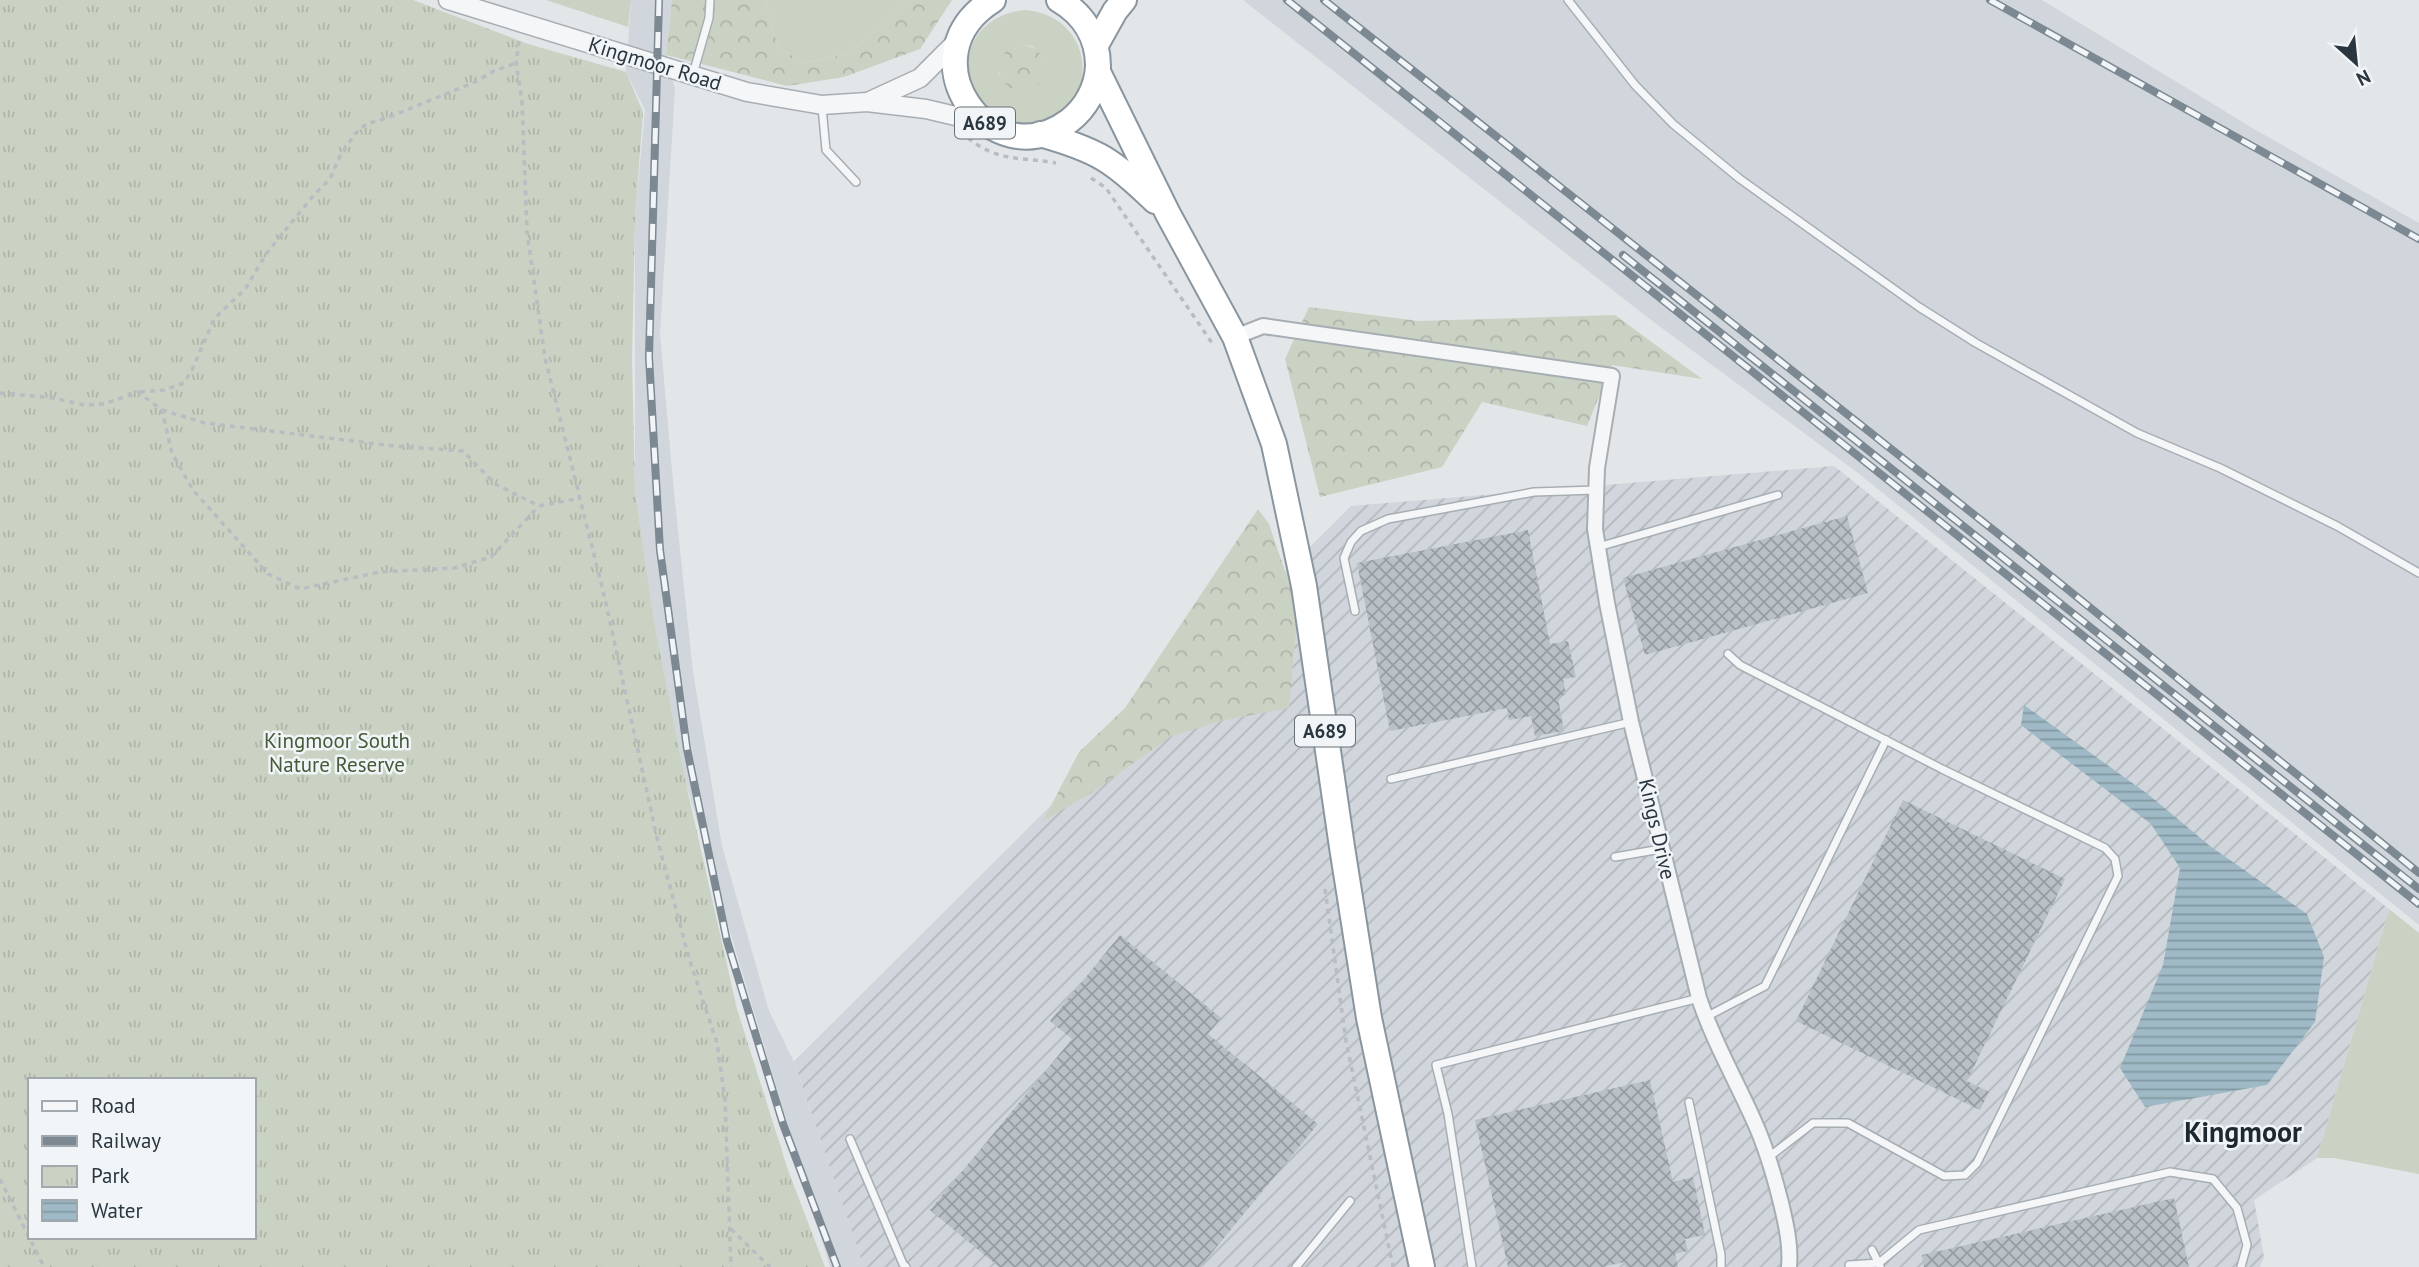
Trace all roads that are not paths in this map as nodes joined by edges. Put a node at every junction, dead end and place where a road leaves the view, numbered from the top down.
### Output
1 (448, 0) edge
2 (710, 0) edge
3 (993, 0) edge
4 (1059, 0) edge
5 (1124, 0) edge
6 (1568, 0) edge
7 (958, 40) junction
8 (1096, 45) junction
9 (1098, 72) junction
10 (693, 75) junction
11 (867, 102) junction
12 (822, 105) junction
13 (985, 123) junction
14 (1040, 134) junction
15 (856, 182) dead end
16 (1168, 214) junction
17 (1226, 344) junction
18 (1596, 490) junction
19 (1778, 495) dead end
20 (1598, 547) junction
21 (2419, 573) edge
22 (1355, 611) dead end
23 (1728, 654) dead end
24 (1632, 722) junction
25 (1886, 740) junction
26 (1391, 779) dead end
27 (1661, 849) junction
28 (1615, 857) dead end
29 (1699, 998) junction
30 (1706, 1018) junction
31 (1689, 1102) dead end
32 (850, 1139) dead end
33 (1768, 1158) junction
34 (1350, 1201) dead end
35 (1872, 1250) dead end
36 (1849, 1265) dead end
37 (1880, 1265) edge
38 (906, 1267) edge
39 (1296, 1267) edge
40 (1422, 1267) edge
41 (1472, 1267) edge
42 (1721, 1267) edge
43 (1789, 1267) edge
44 (2241, 1267) edge

1 - 10 street, Kingmoor Road
2 - 10 lane
3 - 7 highway
4 - 8 highway, A689
5 - 8 highway
6 - 21 lane
7 - 11 street, Kingmoor Road
7 - 13 highway, A689
8 - 9 highway, A689
9 - 14 highway, A689
9 - 16 highway, A689
10 - 12 street, Kingmoor Road
11 - 12 street, Kingmoor Road
11 - 13 street, Kingmoor Road
12 - 15 lane
13 - 14 highway, A689
14 - 16 highway, A689
16 - 17 highway, A689
17 - 18 street, Kings Drive
17 - 40 highway, A689
18 - 20 street, Kings Drive
18 - 22 lane
19 - 20 lane
20 - 24 street, Kings Drive
23 - 25 lane
24 - 26 lane
24 - 27 street, Kings Drive
25 - 30 lane
25 - 33 lane
27 - 28 lane
27 - 29 street, Kings Drive
29 - 30 street, Kings Drive
29 - 41 lane
30 - 33 street, Kings Drive
31 - 42 lane
32 - 38 lane
33 - 43 street, Kings Drive
34 - 39 lane
35 - 37 lane
36 - 37 lane
37 - 44 lane

